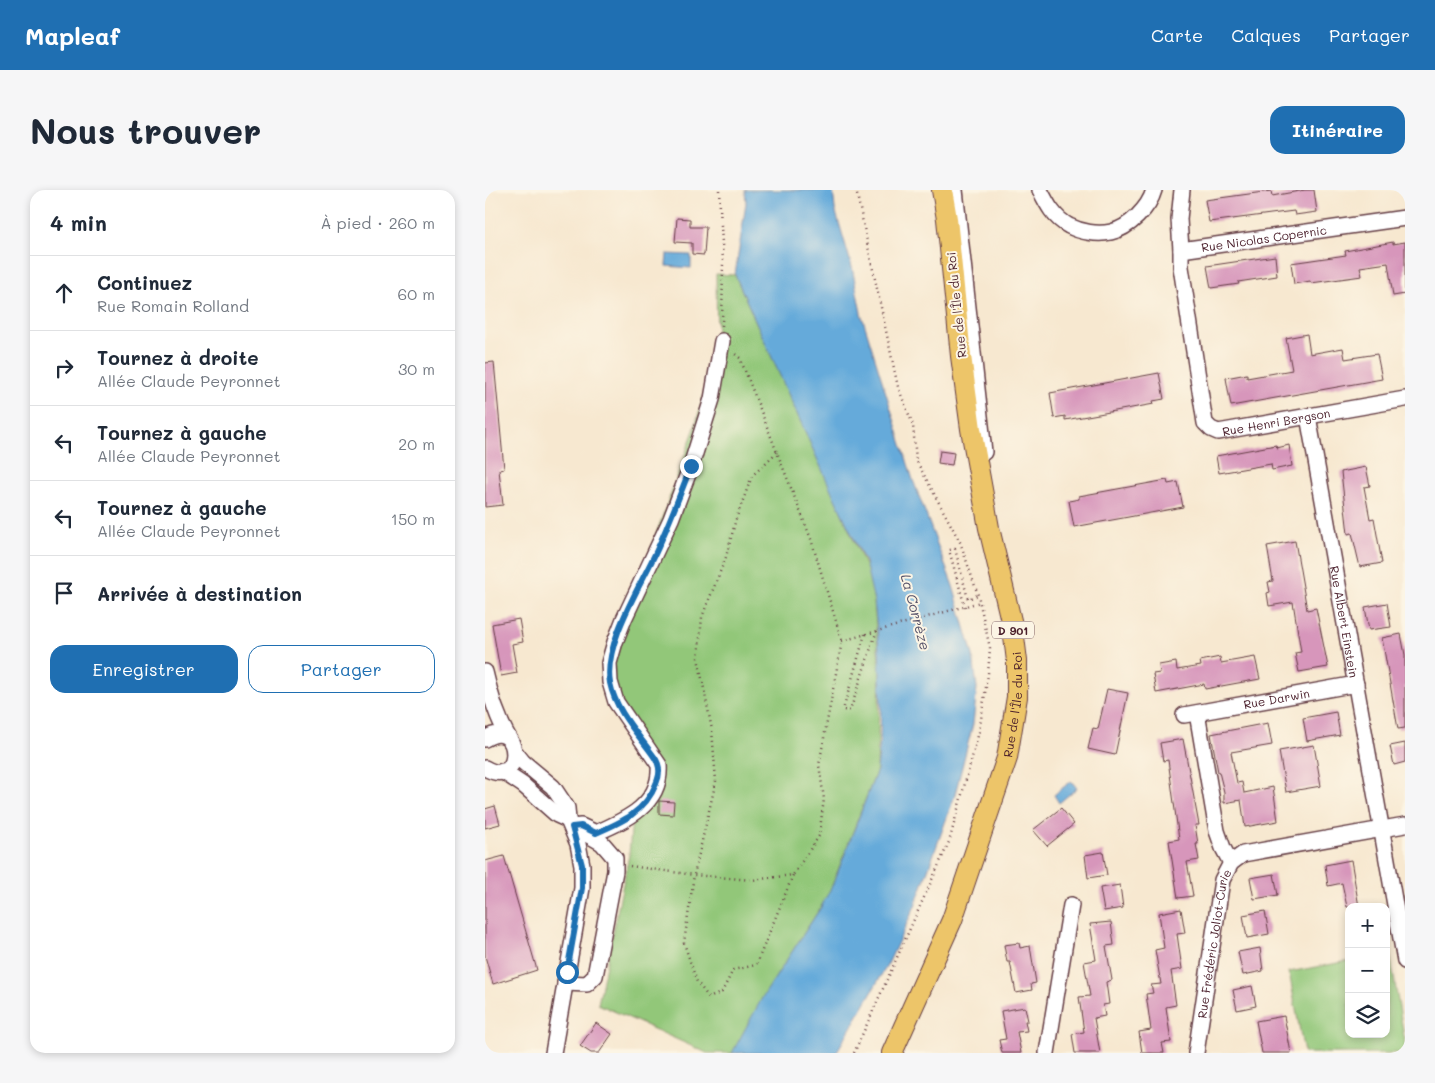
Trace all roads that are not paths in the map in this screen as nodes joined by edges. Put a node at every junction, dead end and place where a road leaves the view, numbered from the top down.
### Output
1 (942, 190) edge
2 (955, 190) edge
3 (1040, 190) edge
4 (1154, 190) edge
5 (1182, 190) edge
6 (1405, 218) edge
7 (1181, 250) junction
8 (721, 341) road end
9 (1405, 398) edge
10 (1308, 416) junction
11 (993, 543) junction
12 (485, 672) edge
13 (1356, 684) junction
14 (485, 739) edge
15 (513, 746) junction
16 (492, 773) edge
17 (570, 823) junction
18 (1405, 825) edge
19 (1382, 828) junction
20 (1231, 863) junction
21 (1071, 906) dead end
22 (1405, 961) edge
23 (565, 983) junction
24 (553, 1053) edge
25 (892, 1053) edge
26 (1047, 1053) edge
27 (1196, 1053) edge

1 - 11 main road, Rue de l'Île du Roi / D 901
2 - 11 street
3 - 4 street
5 - 7 street
6 - 7 street, Rue Nicolas Copernic
7 - 10 street, Rue Henri Bergson
8 - 17 street
9 - 10 street, Rue Henri Bergson
10 - 13 street, Rue Albert Einstein
11 - 25 main road, Rue de l'Île du Roi / D 901
12 - 15 street
13 - 19 street, Rue Albert Einstein
13 - 20 street, Rue Darwin
14 - 15 street
15 - 16 street
15 - 17 street
16 - 17 street
17 - 23 street
17 - 23 street
18 - 19 street, Rue Frédéric Joliot-Curie
19 - 20 street, Rue Frédéric Joliot-Curie
19 - 22 street, Rue Albert Einstein
20 - 27 street, Rue Frédéric Joliot-Curie
21 - 26 street
23 - 24 street

